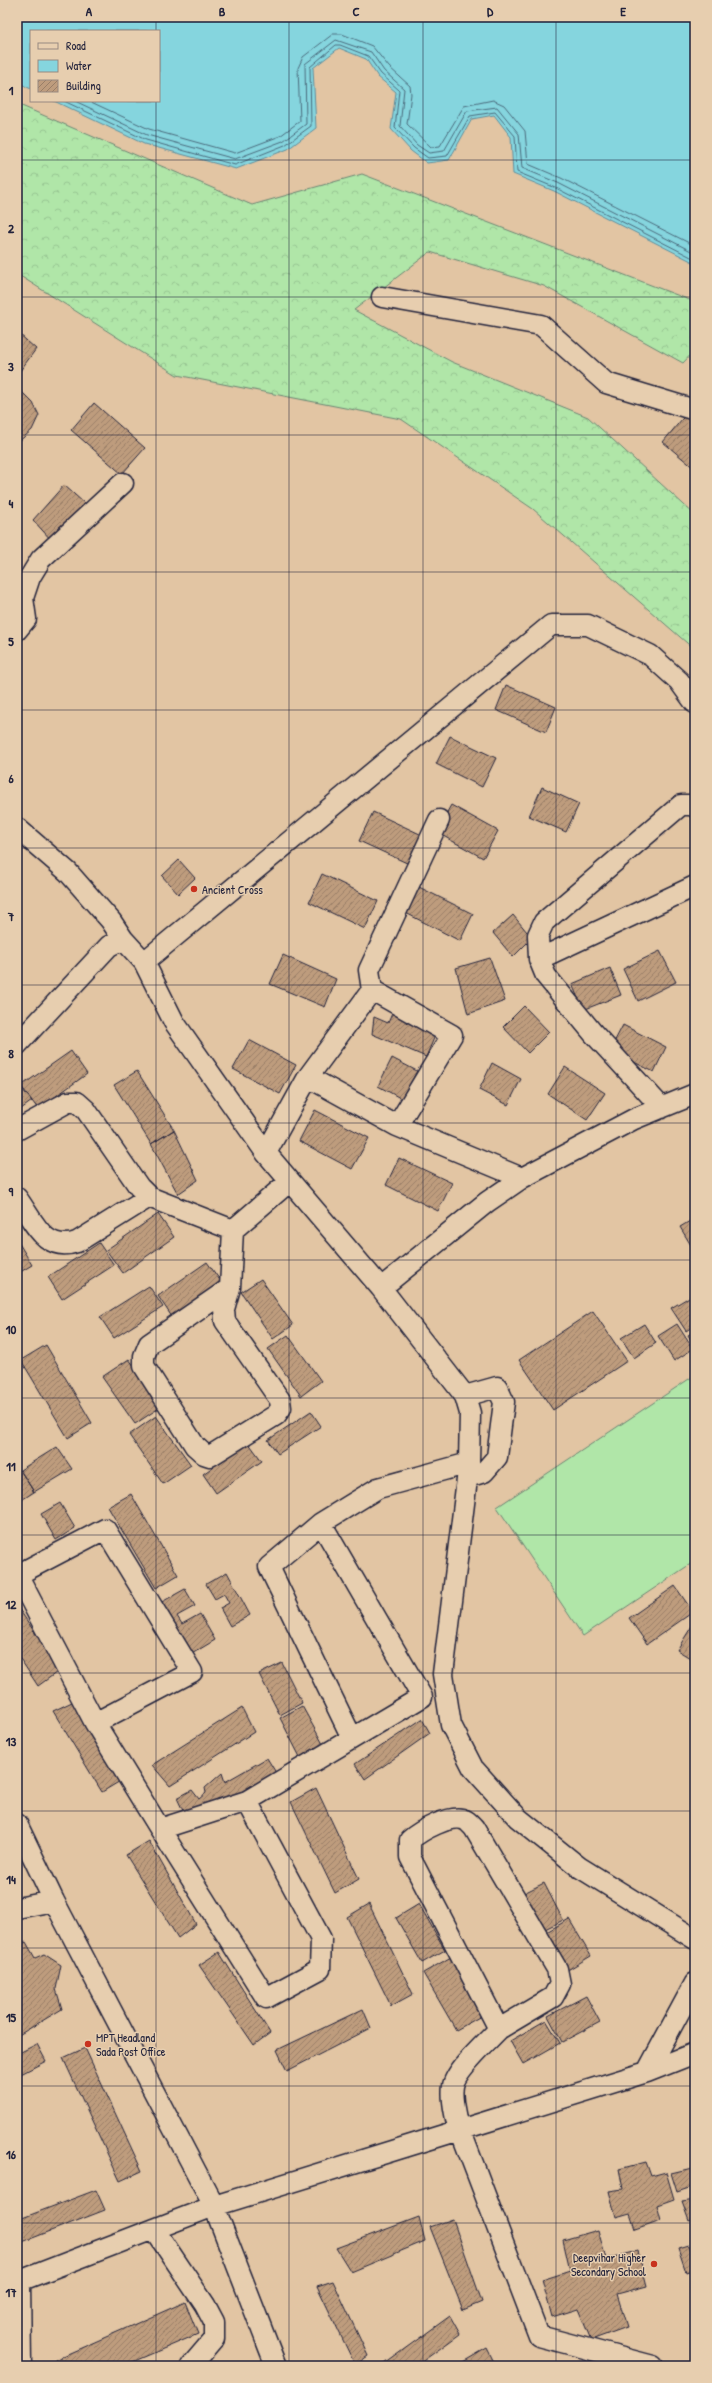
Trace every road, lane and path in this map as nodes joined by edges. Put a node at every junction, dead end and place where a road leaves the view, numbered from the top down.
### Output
1 (382, 297) dead end
2 (695, 410) edge
3 (123, 483) dead end
4 (20, 594) edge
5 (17, 630) edge
6 (695, 703) edge
7 (695, 807) edge
8 (439, 820) dead end
9 (17, 828) edge
10 (695, 886) edge
11 (123, 939) junction
12 (539, 959) junction
13 (144, 962) junction
14 (372, 990) junction
15 (17, 1046) edge
16 (308, 1077) junction
17 (695, 1094) edge
18 (662, 1108) junction
19 (397, 1126) junction
20 (17, 1130) edge
21 (266, 1153) junction
22 (522, 1178) junction
23 (290, 1181) junction
24 (17, 1198) edge
25 (149, 1198) junction
26 (233, 1230) junction
27 (230, 1288) junction
28 (381, 1288) junction
29 (465, 1396) junction
30 (469, 1470) junction
31 (321, 1524) junction
32 (17, 1574) edge
33 (95, 1723) junction
34 (352, 1738) junction
35 (248, 1801) junction
36 (17, 1824) edge
37 (160, 1829) junction
38 (54, 1901) junction
39 (17, 1908) edge
40 (695, 1939) edge
41 (695, 1983) edge
42 (499, 2029) junction
43 (695, 2053) edge
44 (647, 2072) junction
45 (461, 2130) junction
46 (214, 2206) junction
47 (154, 2229) junction
48 (18, 2281) edge
49 (21, 2366) edge
50 (191, 2366) edge
51 (276, 2366) edge
52 (652, 2366) edge

1 - 2 street
3 - 4 street
4 - 5 street
6 - 13 street
7 - 12 street
8 - 14 street
9 - 11 street
10 - 12 street
11 - 13 street
11 - 15 street
12 - 18 street
13 - 21 street
14 - 16 street
14 - 19 street
16 - 19 street
16 - 21 street
17 - 18 street
18 - 22 street
19 - 22 street
20 - 25 street
21 - 23 street
22 - 28 street
23 - 26 street
23 - 28 street
24 - 25 street
25 - 26 street
26 - 27 street
27 - 27 street
28 - 29 street
29 - 30 street
29 - 30 street
30 - 31 street
30 - 40 street
31 - 34 street
31 - 34 street
32 - 33 street
32 - 33 street
33 - 37 street
34 - 35 street
35 - 37 street
35 - 37 street
36 - 38 street
38 - 39 street
38 - 46 street
41 - 44 street
42 - 42 street
42 - 45 street
43 - 44 street
44 - 45 street
45 - 46 street
45 - 52 street
46 - 47 street
46 - 51 street
47 - 48 street
47 - 50 street
48 - 49 street

